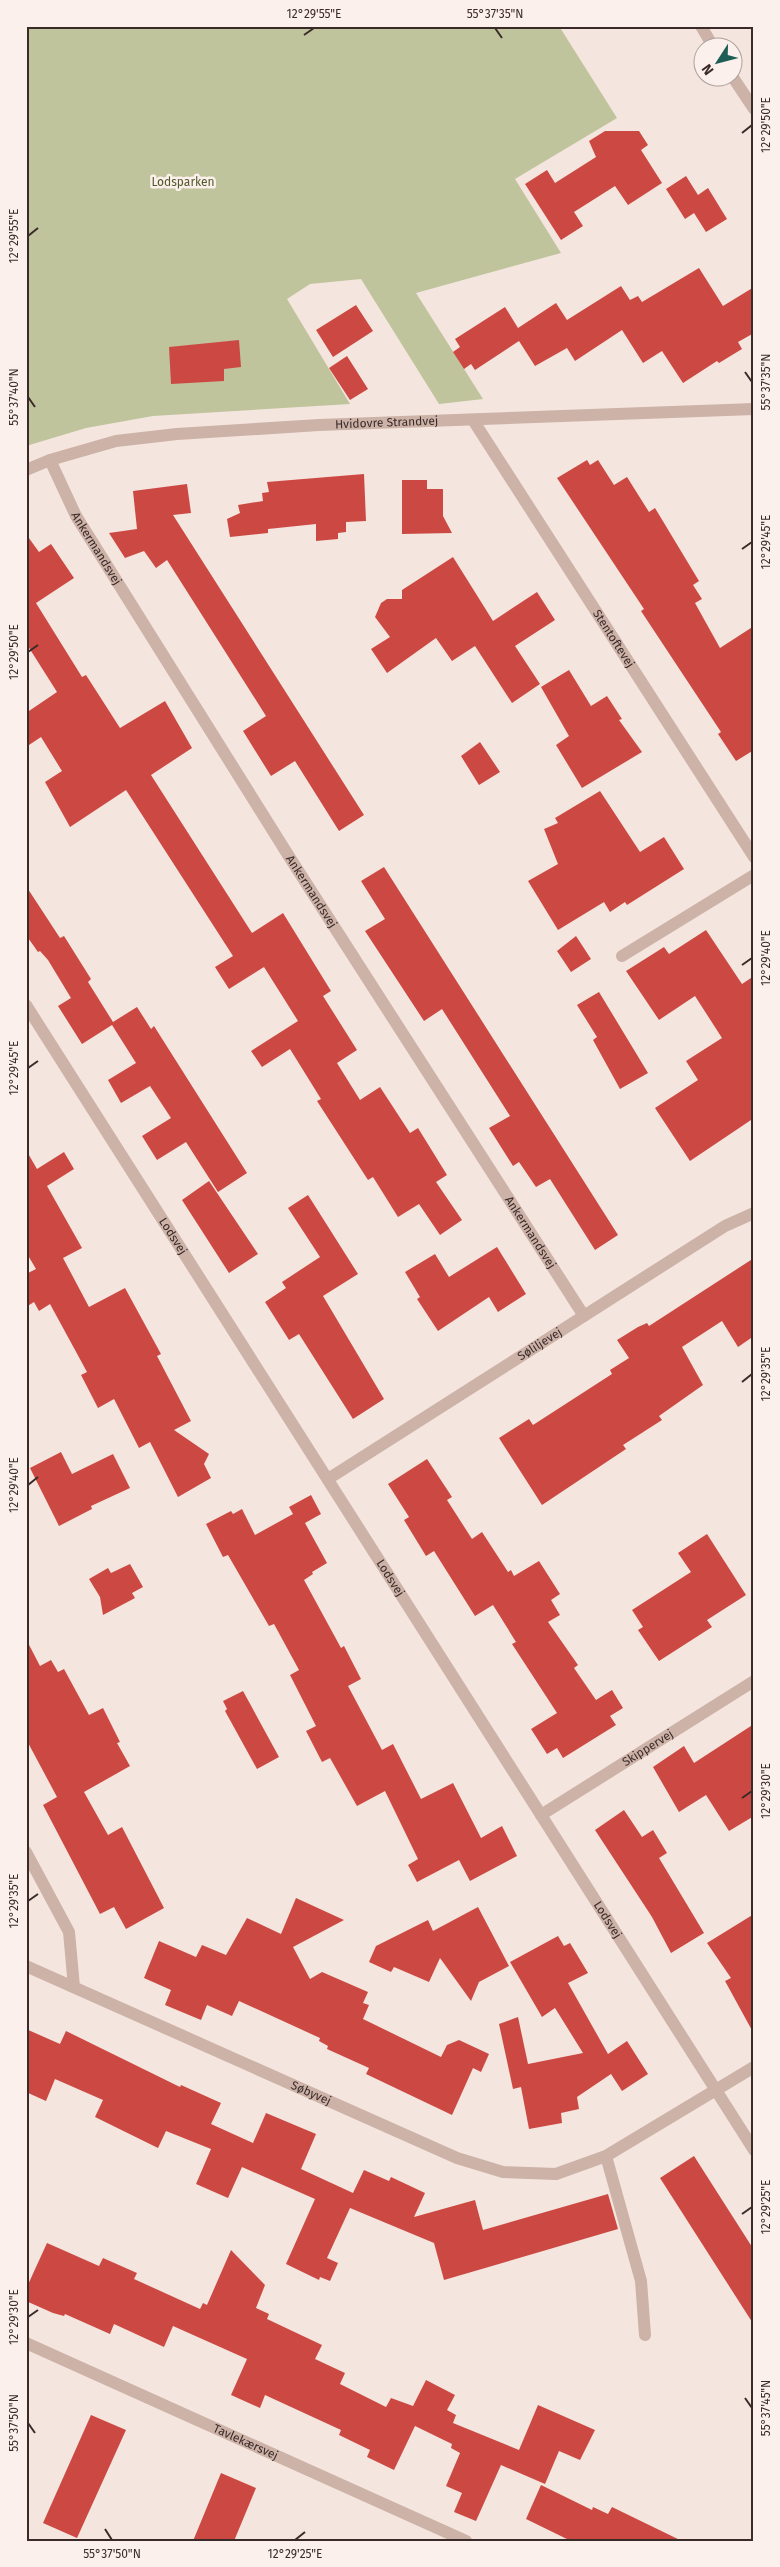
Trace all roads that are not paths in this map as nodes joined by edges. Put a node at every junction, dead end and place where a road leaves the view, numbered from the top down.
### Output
1 (701, 26) edge
2 (708, 38) edge
3 (740, 88) edge
4 (754, 109) edge
5 (754, 409) edge
6 (473, 420) junction
7 (50, 460) junction
8 (26, 470) edge
9 (754, 857) edge
10 (754, 875) edge
11 (622, 956) dead end
12 (26, 1005) edge
13 (754, 1213) edge
14 (584, 1316) junction
15 (328, 1479) junction
16 (754, 1681) edge
17 (541, 1815) junction
18 (26, 1852) edge
19 (26, 1966) edge
20 (74, 1987) junction
21 (754, 2067) edge
22 (715, 2089) junction
23 (754, 2150) edge
24 (606, 2156) junction
25 (645, 2335) dead end
26 (26, 2343) edge
27 (466, 2541) edge

1 - 2 street
3 - 4 street
5 - 6 street, Hvidovre Strandvej
6 - 7 street, Hvidovre Strandvej
6 - 9 street, Stentoftevej
7 - 8 street, Hvidovre Strandvej
7 - 14 street, Ankermandsvej
10 - 11 street
12 - 15 street, Lodsvej
13 - 14 street, Søliljevej
14 - 15 street, Søliljevej
15 - 17 street, Lodsvej
16 - 17 street, Skippervej
17 - 22 street, Lodsvej
18 - 20 street
19 - 20 street, Søbyvej
20 - 24 street, Søbyvej
21 - 22 street, Søbyvej
22 - 23 street, Lodsvej
22 - 24 street, Søbyvej
24 - 25 street
26 - 27 street, Tavlekærsvej

